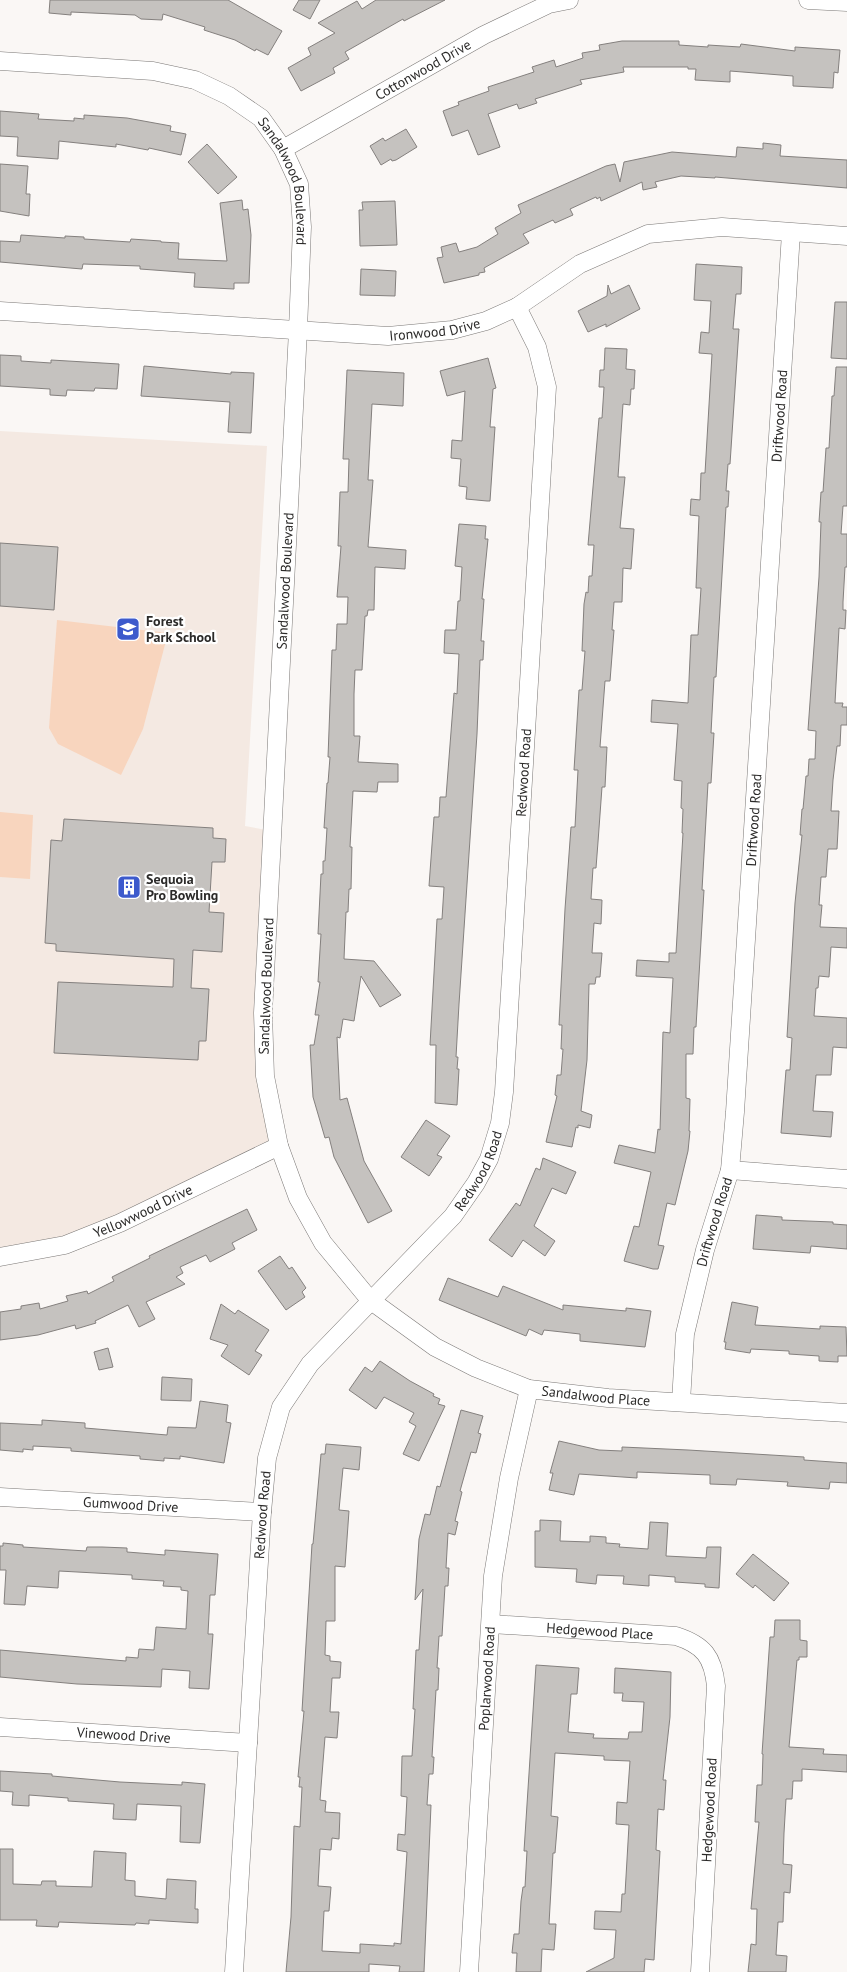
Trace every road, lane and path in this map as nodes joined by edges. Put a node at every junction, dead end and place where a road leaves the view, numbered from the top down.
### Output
1 (568, 0) edge
2 (808, 0) edge
3 (847, 2) edge
4 (0, 61) edge
5 (283, 150) junction
6 (791, 233) junction
7 (847, 236) edge
8 (517, 307) junction
9 (0, 311) edge
10 (298, 330) junction
11 (279, 1146) junction
12 (730, 1170) junction
13 (847, 1179) edge
14 (0, 1257) edge
15 (370, 1300) junction
16 (530, 1389) junction
17 (681, 1402) junction
18 (847, 1413) edge
19 (0, 1497) edge
20 (262, 1512) junction
21 (491, 1624) junction
22 (704, 1651) joint
23 (0, 1726) edge
24 (248, 1742) junction
25 (234, 1972) edge
26 (469, 1972) edge
27 (700, 1972) edge

1 - 5 street, Cottonwood Drive
2 - 3 street
4 - 5 street, Sandalwood Boulevard
5 - 10 street, Sandalwood Boulevard
6 - 7 street, Ironwood Drive
6 - 8 street, Ironwood Drive
6 - 12 street, Driftwood Road
8 - 10 street, Ironwood Drive
8 - 15 street, Redwood Road
9 - 10 street, Ironwood Drive
10 - 11 street, Sandalwood Boulevard
11 - 14 street, Yellowwood Drive
11 - 15 street, Sandalwood Boulevard
12 - 13 street
12 - 17 street, Driftwood Road
15 - 16 street, Sandalwood Place
15 - 20 street, Redwood Road
16 - 17 street, Sandalwood Place
16 - 21 street, Poplarwood Road
17 - 18 street, Sandalwood Place
19 - 20 street, Gumwood Drive
20 - 24 street, Redwood Road
21 - 22 street, Hedgewood Place
21 - 26 street, Poplarwood Road
22 - 27 street, Hedgewood Road
23 - 24 street, Vinewood Drive
24 - 25 street, Redwood Road

